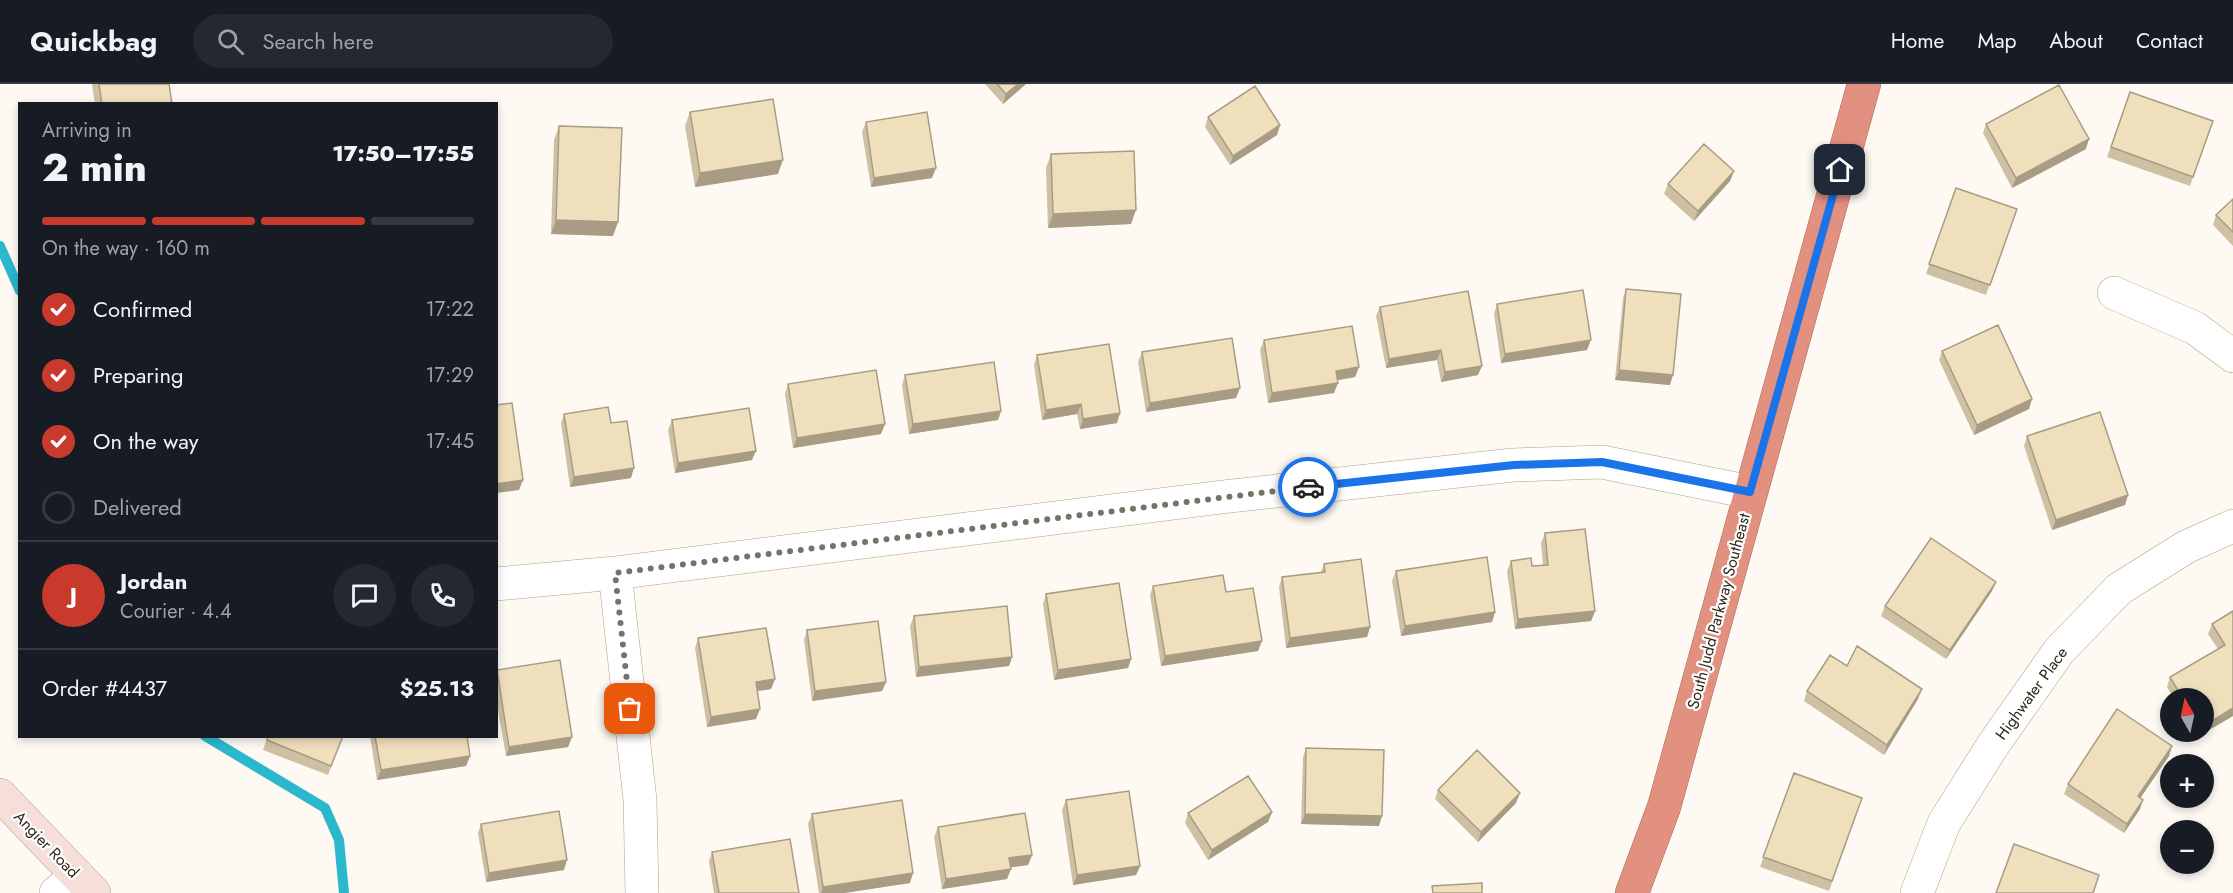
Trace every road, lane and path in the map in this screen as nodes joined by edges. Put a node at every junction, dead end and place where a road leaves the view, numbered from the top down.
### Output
1 (1864, 84) edge
2 (2114, 293) dead end
3 (2233, 356) edge
4 (1750, 492) junction
5 (2233, 525) edge
6 (615, 573) junction
7 (498, 584) edge
8 (0, 795) edge
9 (76, 887) edge
10 (642, 893) edge
11 (1632, 893) edge
12 (1917, 893) edge

1 - 4 highway, South Judd Parkway Southeast
2 - 3 street
4 - 6 street
4 - 11 highway, South Judd Parkway Southeast
5 - 12 street, Highwater Place
6 - 7 street
6 - 10 street
8 - 9 street, Angier Road

